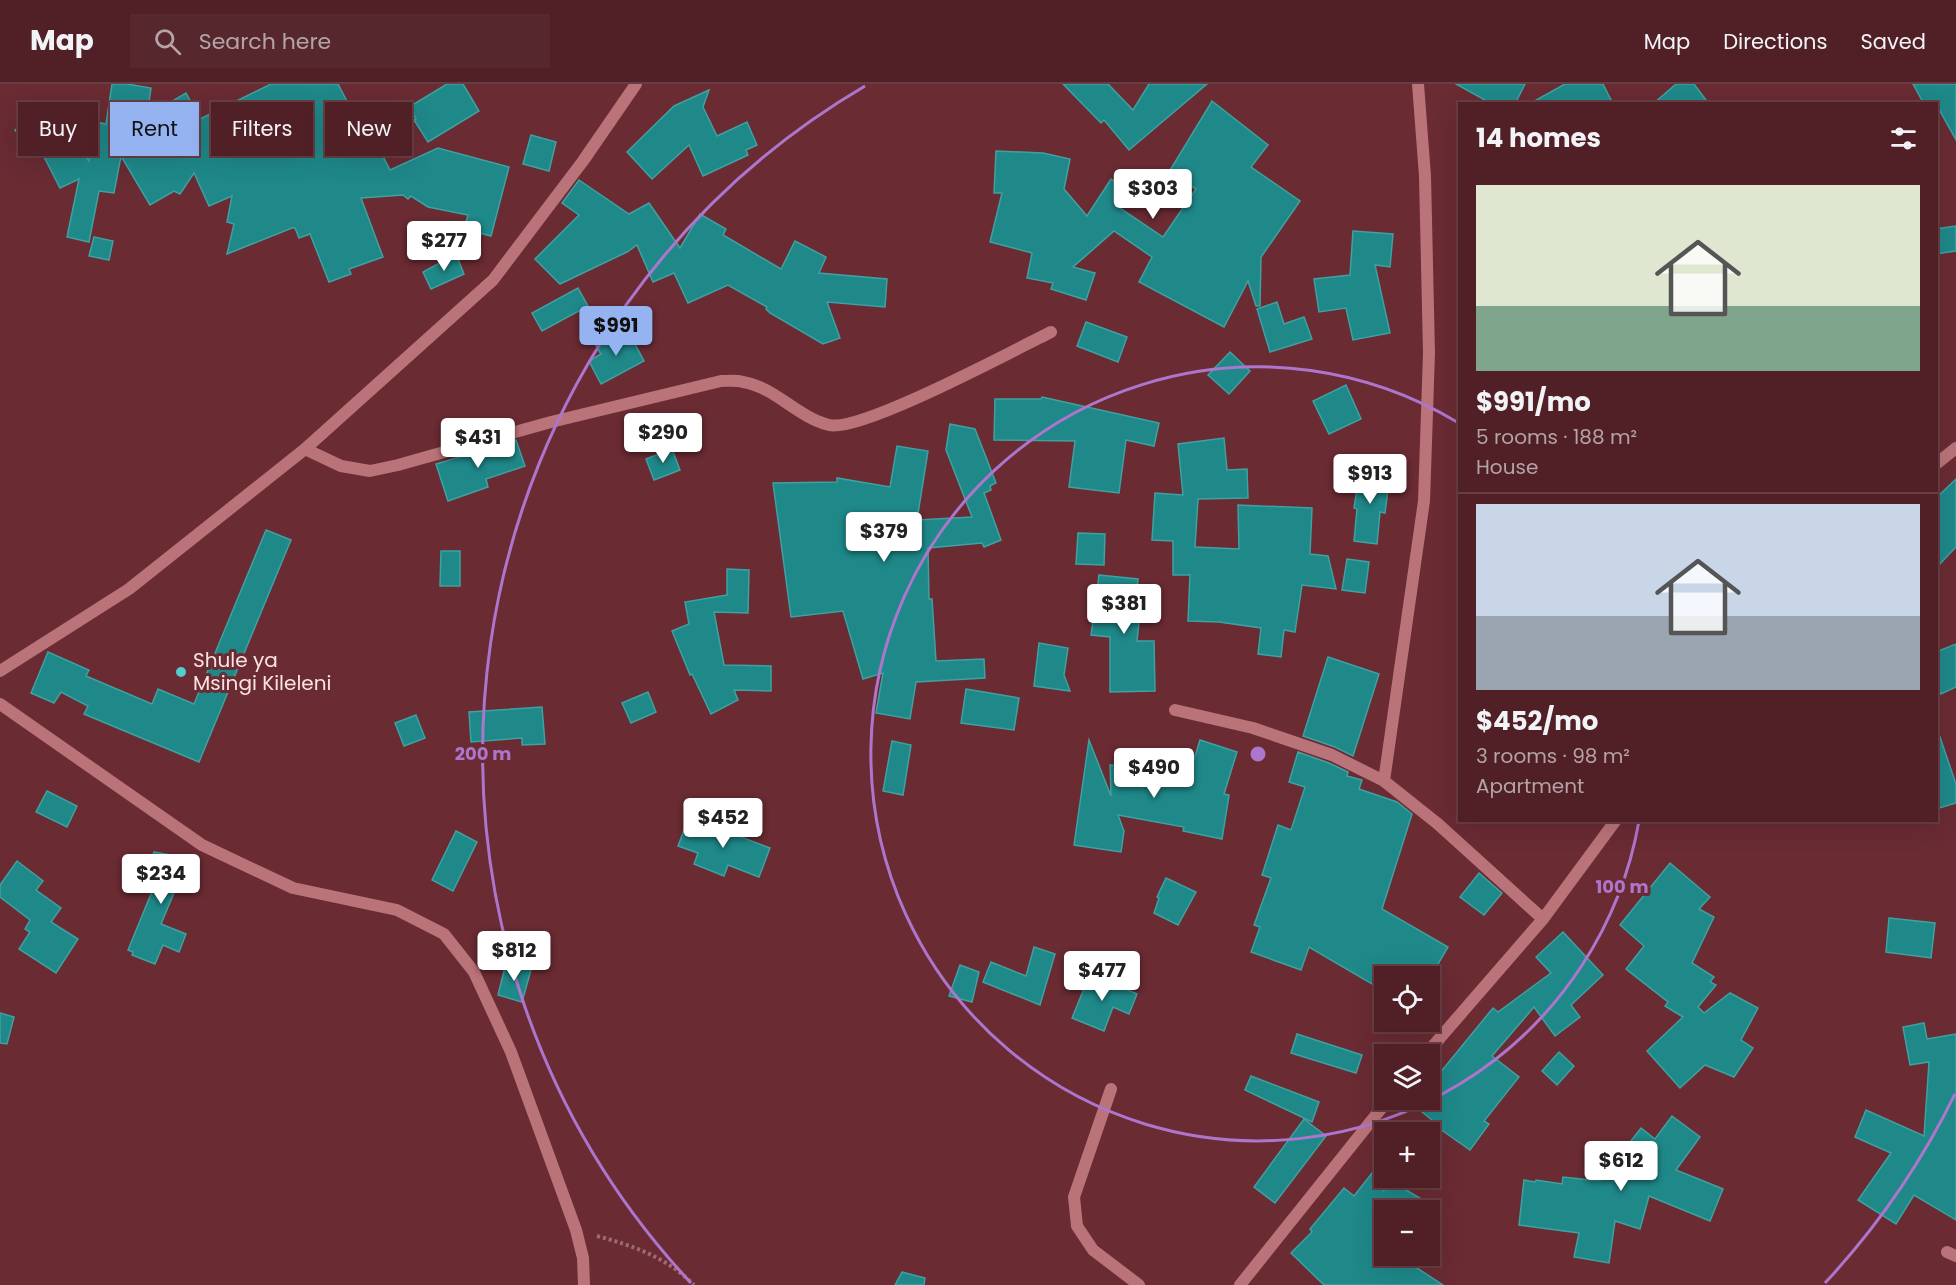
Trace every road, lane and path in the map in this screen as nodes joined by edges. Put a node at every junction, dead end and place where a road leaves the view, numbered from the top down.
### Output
1 (636, 84) edge
2 (1418, 84) edge
3 (1050, 332) dead end
4 (1956, 448) edge
5 (305, 449) junction
6 (1938, 462) edge
7 (0, 671) edge
8 (0, 704) edge
9 (1175, 710) dead end
10 (1384, 781) junction
11 (1615, 822) edge
12 (1543, 919) junction
13 (1435, 1044) edge
14 (1111, 1089) dead end
15 (1380, 1110) edge
16 (576, 1230) junction
17 (584, 1285) edge
18 (694, 1285) edge
19 (1139, 1285) edge
20 (1240, 1285) edge

1 - 5 street
2 - 10 street
3 - 5 street
4 - 6 street
5 - 7 street
8 - 16 street
9 - 10 street
10 - 12 street
11 - 12 street
12 - 13 street
14 - 19 street
15 - 20 street
16 - 17 street
16 - 18 path

